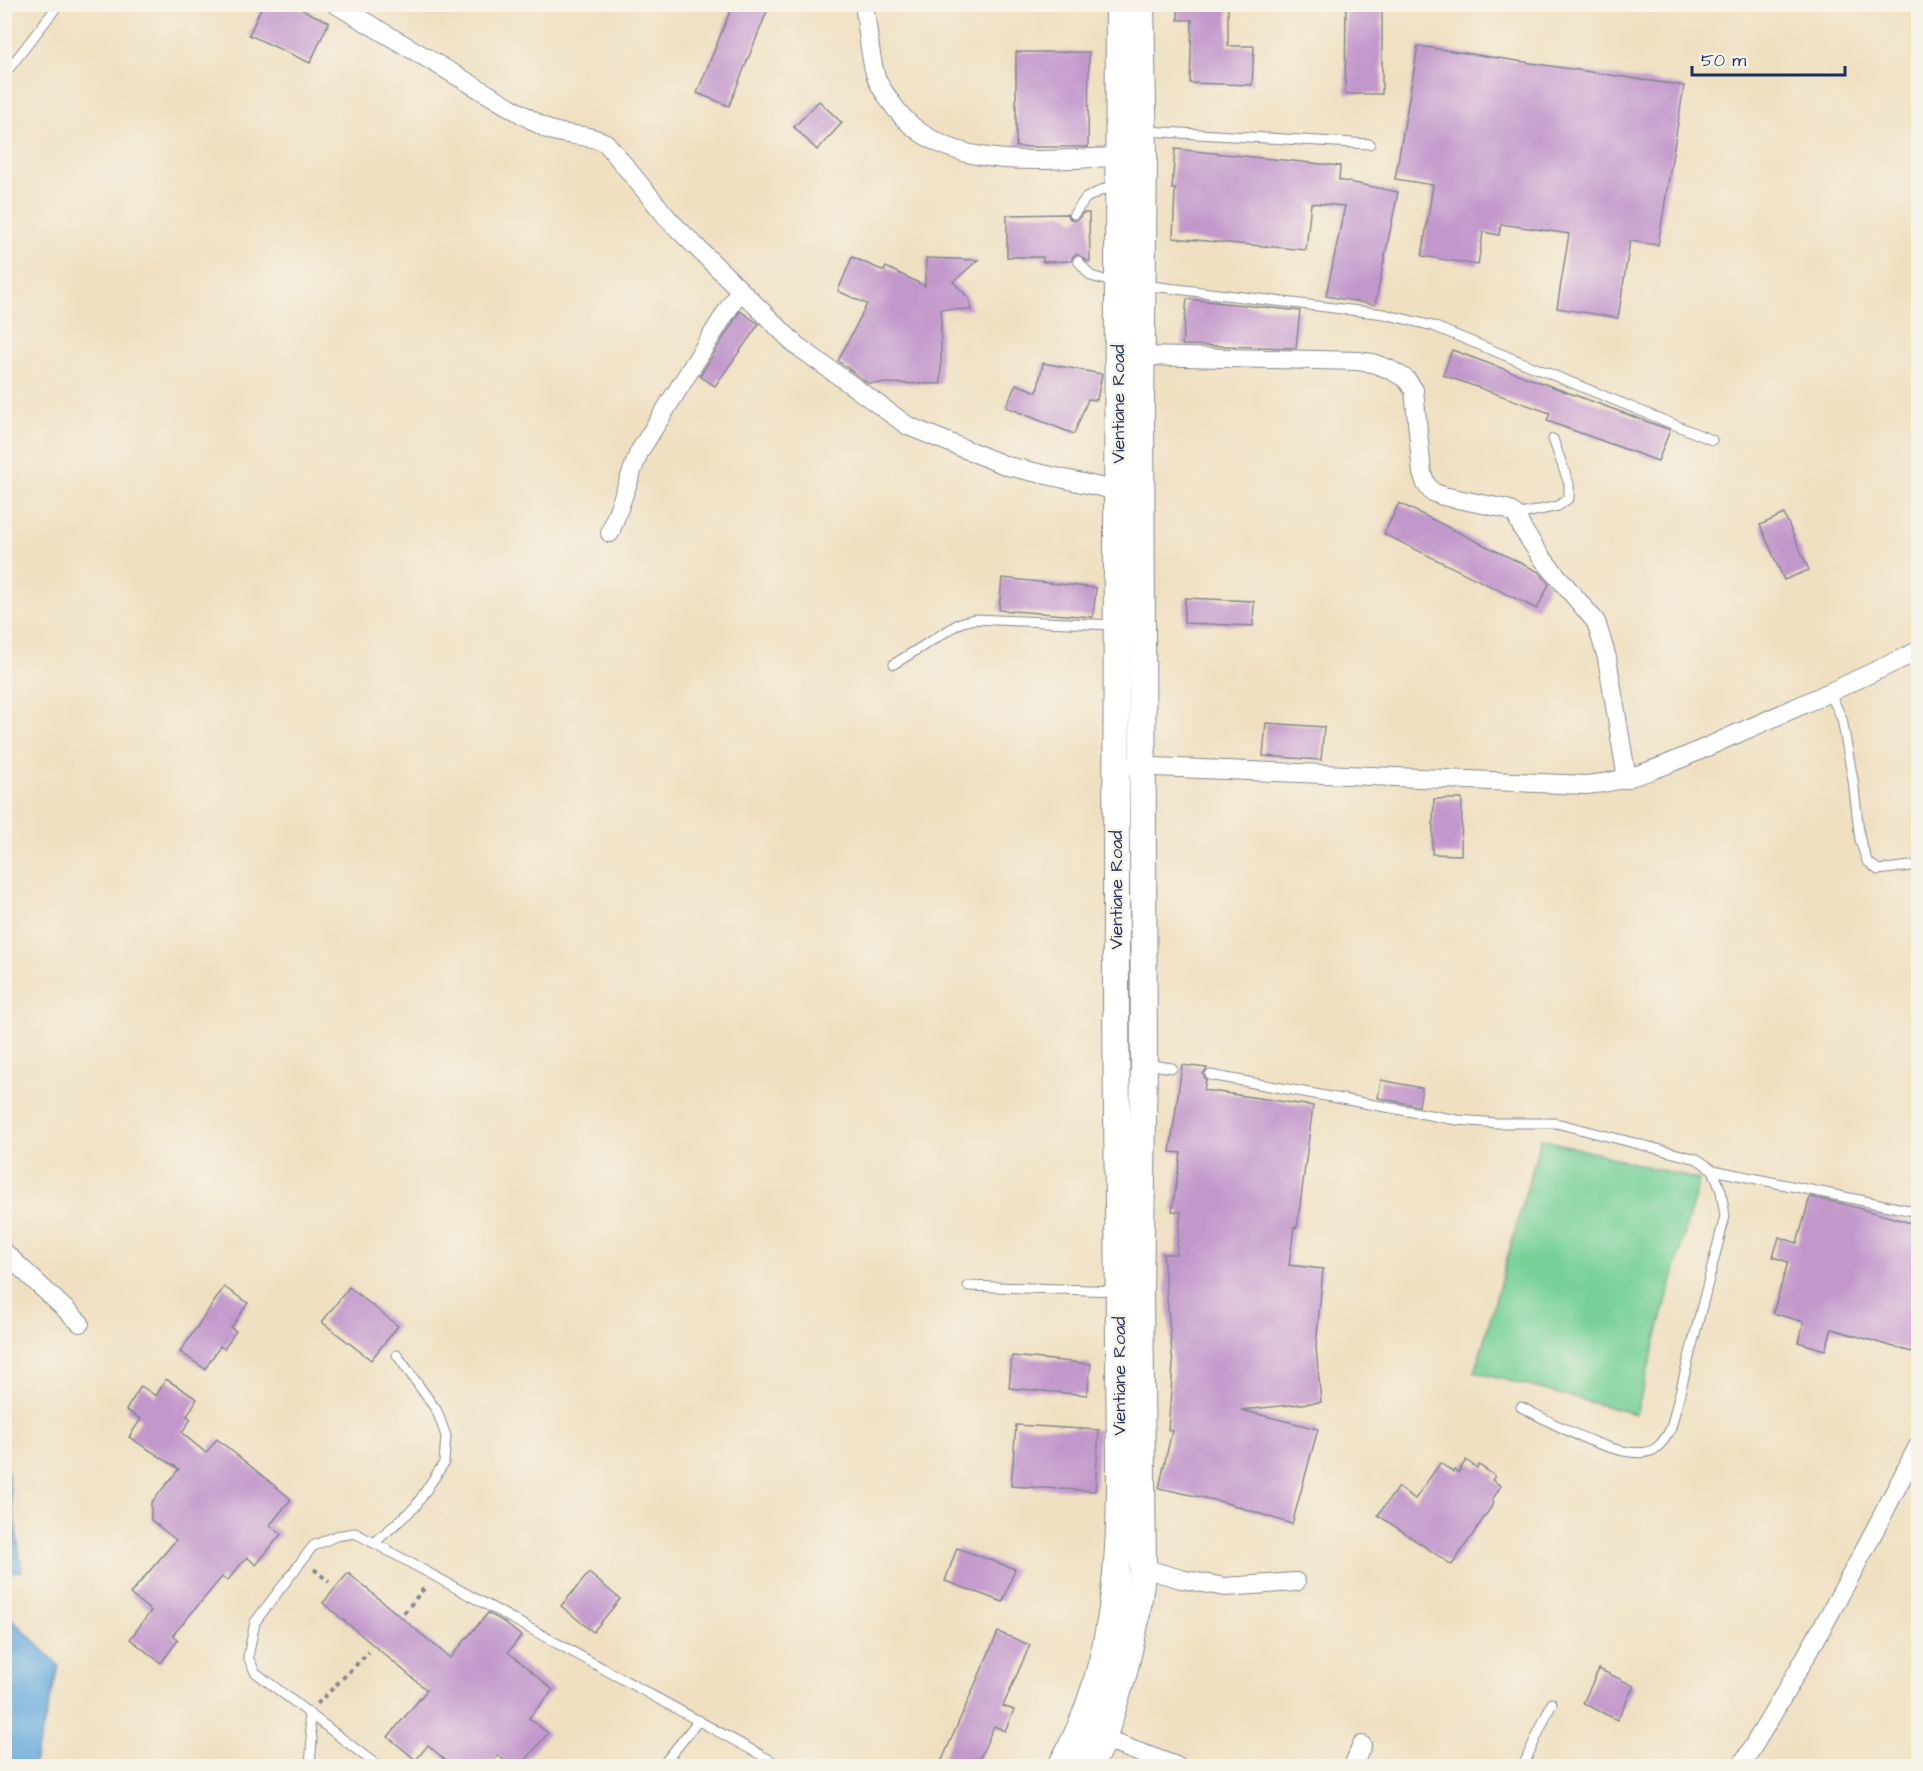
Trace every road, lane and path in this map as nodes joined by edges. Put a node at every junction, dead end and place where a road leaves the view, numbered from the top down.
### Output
1 (59, 4) edge
2 (335, 4) edge
3 (864, 4) edge
4 (1119, 4) edge
5 (1141, 4) edge
6 (4, 75) edge
7 (1143, 131) junction
8 (1370, 144) dead end
9 (1118, 157) junction
10 (1117, 183) junction
11 (1074, 214) dead end
12 (1078, 261) dead end
13 (1117, 284) junction
14 (1143, 285) junction
15 (740, 290) junction
16 (1142, 356) junction
17 (1553, 439) dead end
18 (1712, 440) dead end
19 (1118, 491) junction
20 (1516, 515) junction
21 (610, 533) dead end
22 (1117, 625) junction
23 (1918, 651) edge
24 (894, 664) dead end
25 (1830, 693) junction
26 (1143, 765) junction
27 (1116, 766) junction
28 (1626, 779) junction
29 (1918, 865) edge
30 (1144, 1063) junction
31 (1172, 1068) dead end
32 (1210, 1076) dead end
33 (1713, 1170) junction
34 (1918, 1212) edge
35 (4, 1252) edge
36 (968, 1286) dead end
37 (1119, 1291) junction
38 (80, 1323) dead end
39 (397, 1355) dead end
40 (1521, 1407) dead end
41 (1918, 1446) edge
42 (374, 1543) junction
43 (303, 1559) junction
44 (1143, 1568) junction
45 (434, 1576) junction
46 (329, 1582) dead end
47 (1296, 1582) dead end
48 (404, 1613) dead end
49 (369, 1652) dead end
50 (1552, 1703) dead end
51 (308, 1714) junction
52 (699, 1720) junction
53 (1103, 1739) junction
54 (1362, 1745) dead end
55 (310, 1767) edge
56 (378, 1767) edge
57 (662, 1767) edge
58 (781, 1767) edge
59 (1061, 1767) edge
60 (1090, 1767) edge
61 (1176, 1767) edge
62 (1353, 1767) edge
63 (1523, 1767) edge
64 (1741, 1767) edge

1 - 6 lane
2 - 15 street
3 - 9 street
4 - 9 main road, Vientiane Road
5 - 7 main road
7 - 8 lane
7 - 14 main road
9 - 10 main road, Vientiane Road
10 - 11 lane
10 - 13 main road, Vientiane Road
12 - 13 lane
13 - 19 main road, Vientiane Road
14 - 16 main road
14 - 18 lane
15 - 19 street
15 - 21 street
16 - 20 street
16 - 26 main road
17 - 20 lane
19 - 22 main road, Vientiane Road
20 - 28 street
22 - 24 lane
22 - 27 main road, Vientiane Road
23 - 25 street
25 - 28 street
25 - 29 lane
26 - 27 street
26 - 28 street
26 - 30 main road
27 - 37 main road, Vientiane Road
30 - 31 lane
30 - 44 main road
32 - 33 lane
33 - 34 lane
33 - 40 lane
35 - 38 street
36 - 37 lane
37 - 59 main road, Vientiane Road
39 - 42 lane
41 - 64 street
42 - 43 lane
42 - 45 lane
43 - 46 path
43 - 51 lane
44 - 47 street
44 - 53 main road
45 - 48 path
45 - 52 lane
49 - 51 path
50 - 63 lane
51 - 55 lane
51 - 56 lane
52 - 57 lane
52 - 58 lane
53 - 60 main road
53 - 61 street
54 - 62 street

